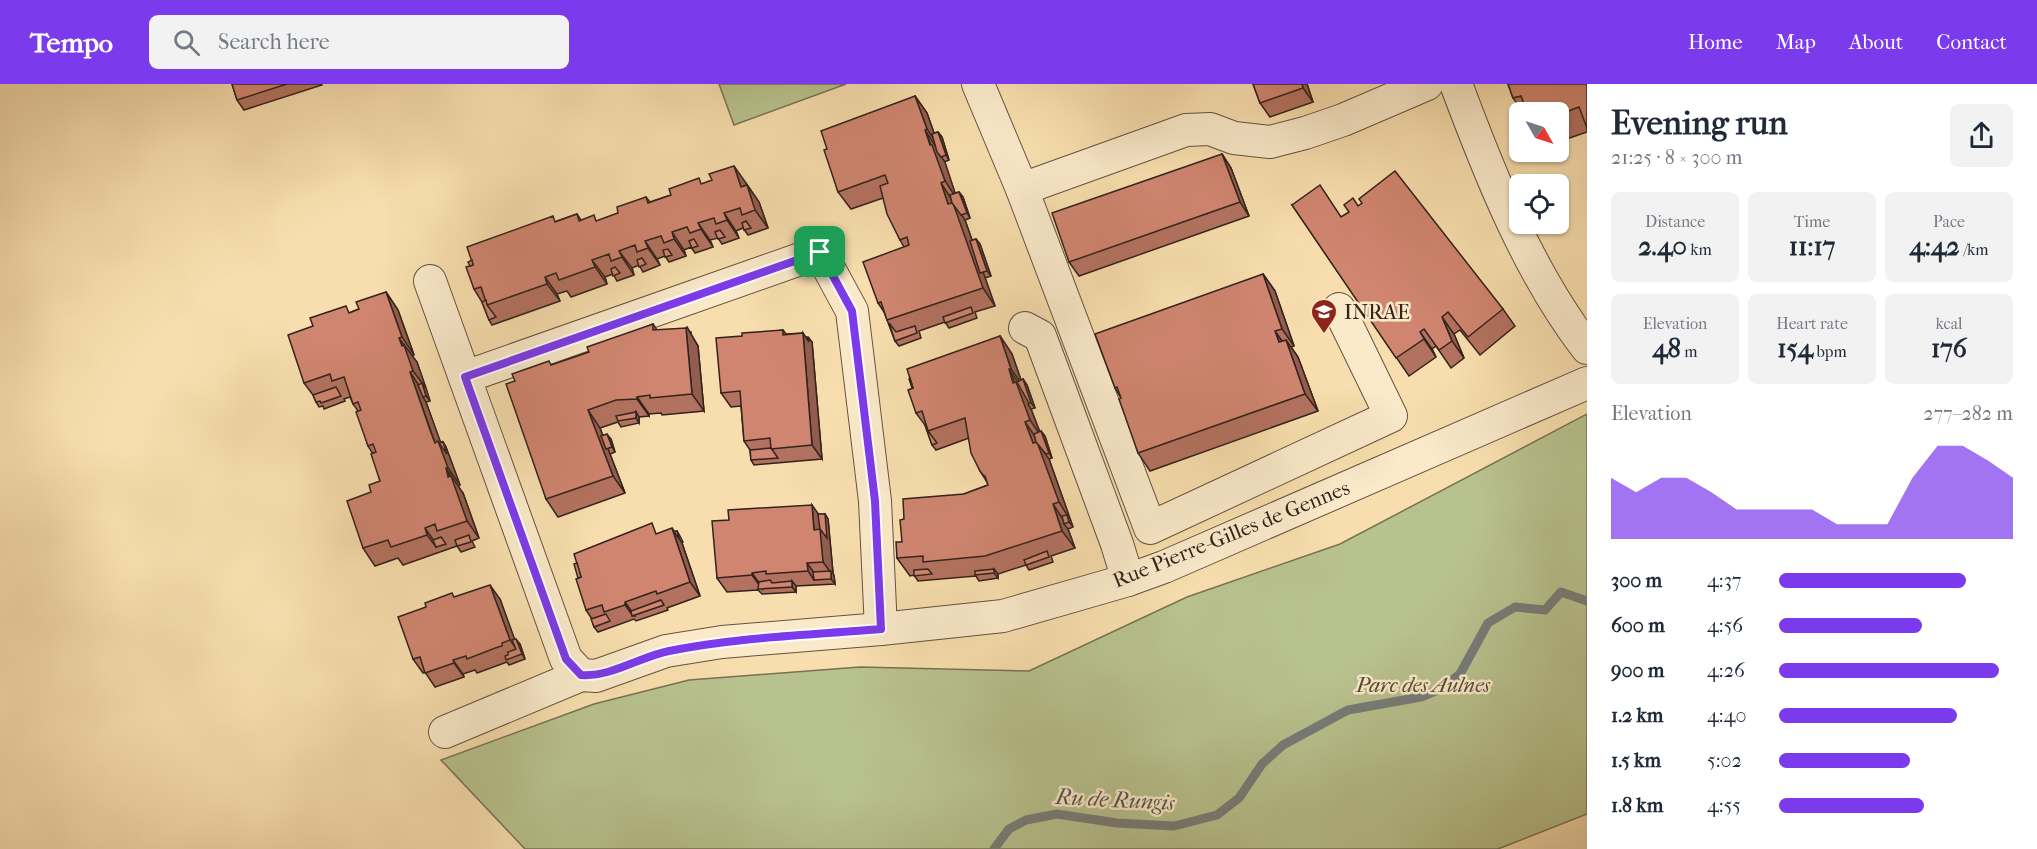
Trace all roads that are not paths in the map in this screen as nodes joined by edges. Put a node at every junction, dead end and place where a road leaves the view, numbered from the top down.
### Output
1 (978, 84) edge
2 (1427, 84) edge
3 (1456, 84) edge
4 (1022, 189) junction
5 (430, 281) dead end
6 (1339, 309) dead end
7 (1025, 328) dead end
8 (1587, 348) edge
9 (465, 377) junction
10 (1587, 383) edge
11 (1391, 416) junction
12 (1411, 460) junction
13 (1128, 579) junction
14 (881, 629) junction
15 (581, 675) junction
16 (445, 732) dead end

1 - 4 street
2 - 4 street
3 - 8 street
4 - 11 street
5 - 9 street
6 - 11 street
7 - 13 street
9 - 14 street
9 - 15 street
10 - 12 street, Rue Pierre-Gilles de Gennes
11 - 12 street
12 - 13 street, Rue Pierre-Gilles de Gennes
13 - 14 street, Rue Pierre-Gilles de Gennes
14 - 15 street, Rue Pierre-Gilles de Gennes
15 - 16 street, Rue Pierre-Gilles de Gennes

